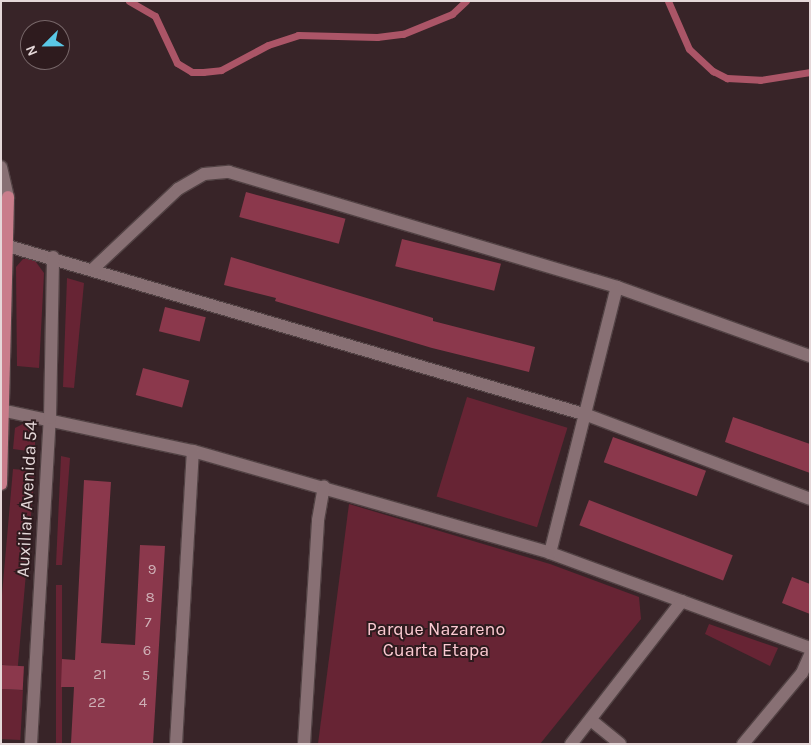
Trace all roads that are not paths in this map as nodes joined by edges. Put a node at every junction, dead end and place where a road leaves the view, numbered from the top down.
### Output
1 (1, 168) edge
2 (5, 201) edge
3 (4, 244) edge
4 (53, 257) junction
5 (93, 270) junction
6 (617, 287) junction
7 (810, 356) edge
8 (2, 410) edge
9 (587, 415) junction
10 (50, 418) junction
11 (193, 451) junction
12 (1, 484) edge
13 (324, 487) junction
14 (810, 499) edge
15 (550, 553) junction
16 (682, 600) junction
17 (810, 648) edge
18 (810, 656) edge
19 (806, 677) edge
20 (592, 720) junction
21 (31, 744) edge
22 (176, 744) edge
23 (304, 744) edge
24 (571, 744) edge
25 (620, 744) edge
26 (743, 744) edge

1 - 2 street
2 - 3 main road
3 - 4 street
3 - 8 main road
4 - 5 street
4 - 10 street, Auxiliar Avenida 54
5 - 6 street
5 - 9 street
6 - 7 street
6 - 9 street
8 - 10 street
8 - 12 main road
9 - 14 street
9 - 15 street
10 - 11 street
10 - 21 street, Auxiliar Avenida 54
11 - 13 street
11 - 22 street
13 - 15 street
13 - 23 street
15 - 16 street
16 - 17 street
16 - 20 street
18 - 19 street
19 - 26 street
20 - 24 street
20 - 25 street

